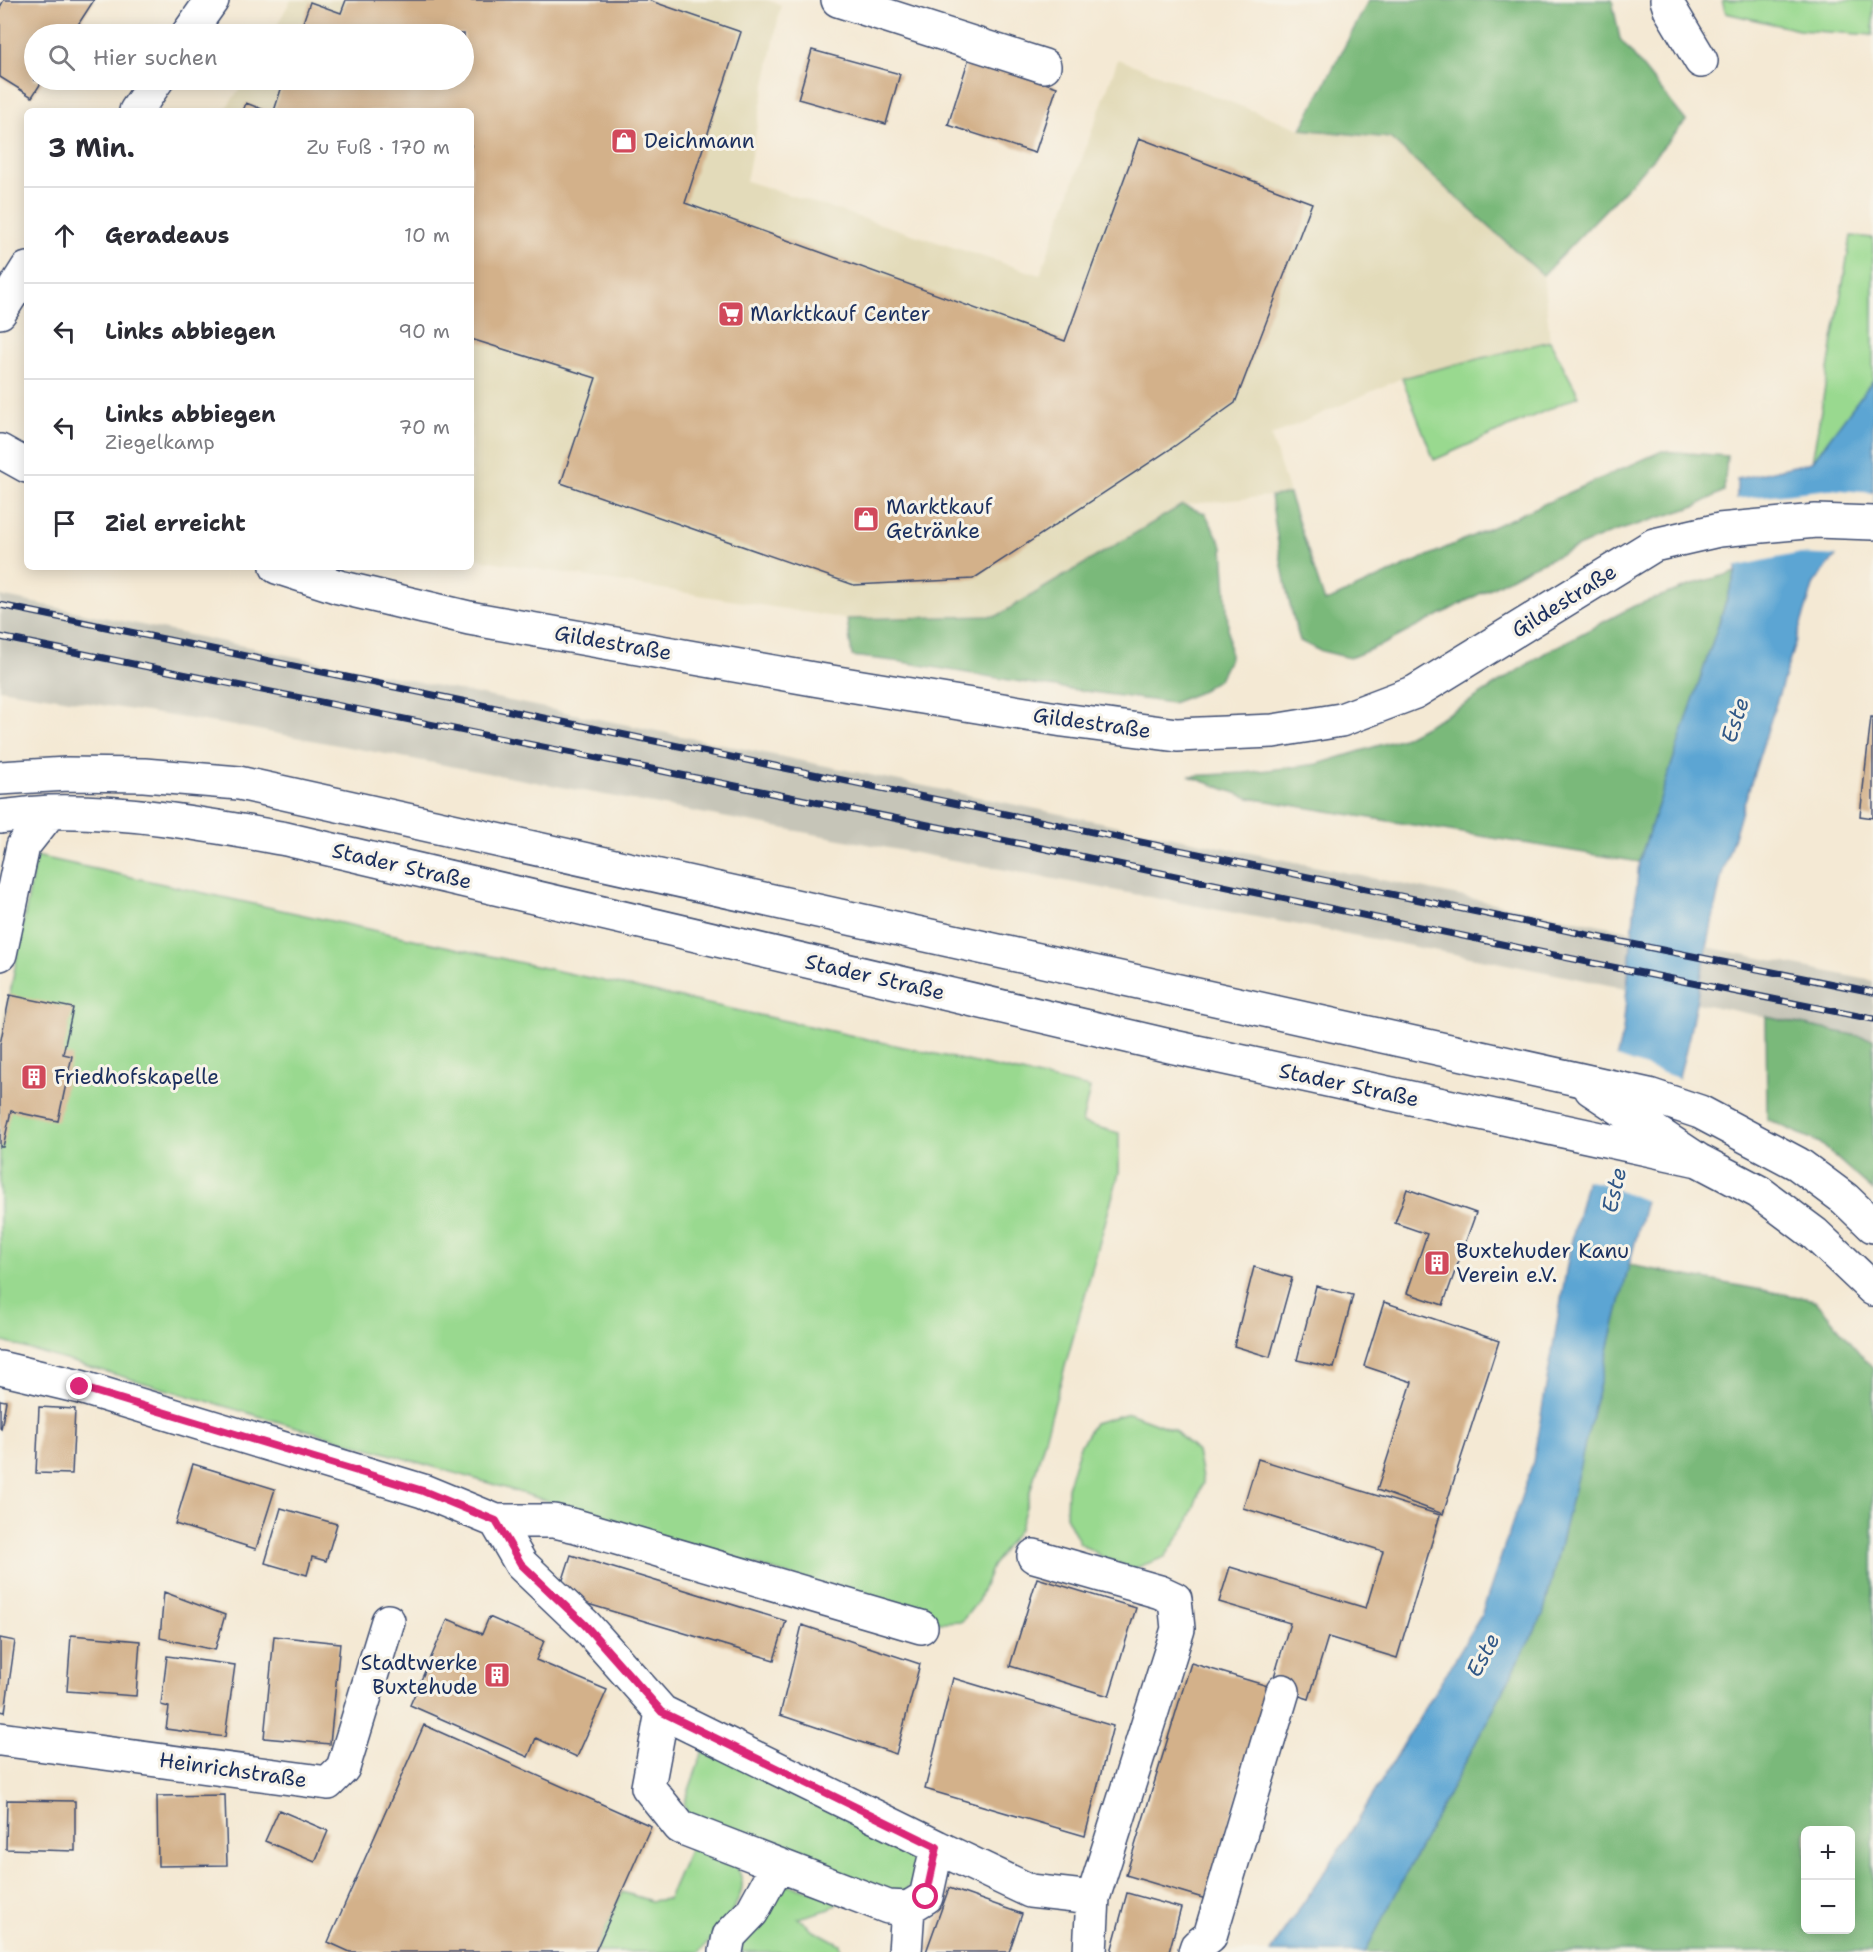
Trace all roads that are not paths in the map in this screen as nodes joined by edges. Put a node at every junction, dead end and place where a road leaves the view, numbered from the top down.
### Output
1 (212, 0) edge
2 (838, 0) edge
3 (1667, 0) edge
4 (195, 24) edge
5 (1701, 61) dead end
6 (1044, 66) dead end
7 (151, 90) edge
8 (138, 108) edge
9 (24, 274) edge
10 (0, 312) edge
11 (0, 452) edge
12 (24, 464) edge
13 (1873, 523) edge
14 (286, 570) edge
15 (8, 780) edge
16 (50, 812) junction
17 (0, 817) edge
18 (1, 936) edge
19 (1574, 1078) junction
20 (1698, 1160) junction
21 (1873, 1226) edge
22 (1873, 1289) edge
23 (0, 1368) edge
24 (496, 1521) junction
25 (1034, 1556) dead end
26 (388, 1622) dead end
27 (921, 1627) dead end
28 (1283, 1691) dead end
29 (662, 1712) junction
30 (0, 1739) edge
31 (937, 1847) junction
32 (777, 1866) junction
33 (1093, 1898) junction
34 (908, 1908) junction
35 (726, 1952) edge
36 (905, 1952) edge
37 (1090, 1952) edge
38 (1195, 1952) edge

1 - 4 street
2 - 6 street
3 - 5 street
7 - 8 street
9 - 10 street
11 - 12 street
13 - 14 street, Gildestraße
15 - 19 street
16 - 17 street, Stader Straße
16 - 18 street
16 - 20 street, Stader Straße
19 - 20 street
19 - 21 street
20 - 22 street
23 - 24 street
24 - 27 street
24 - 29 street
25 - 33 street
26 - 30 street, Heinrichstraße
28 - 38 street
29 - 31 street
29 - 32 street
31 - 33 street
31 - 34 street
32 - 34 street
32 - 35 street
33 - 37 street
34 - 36 street

